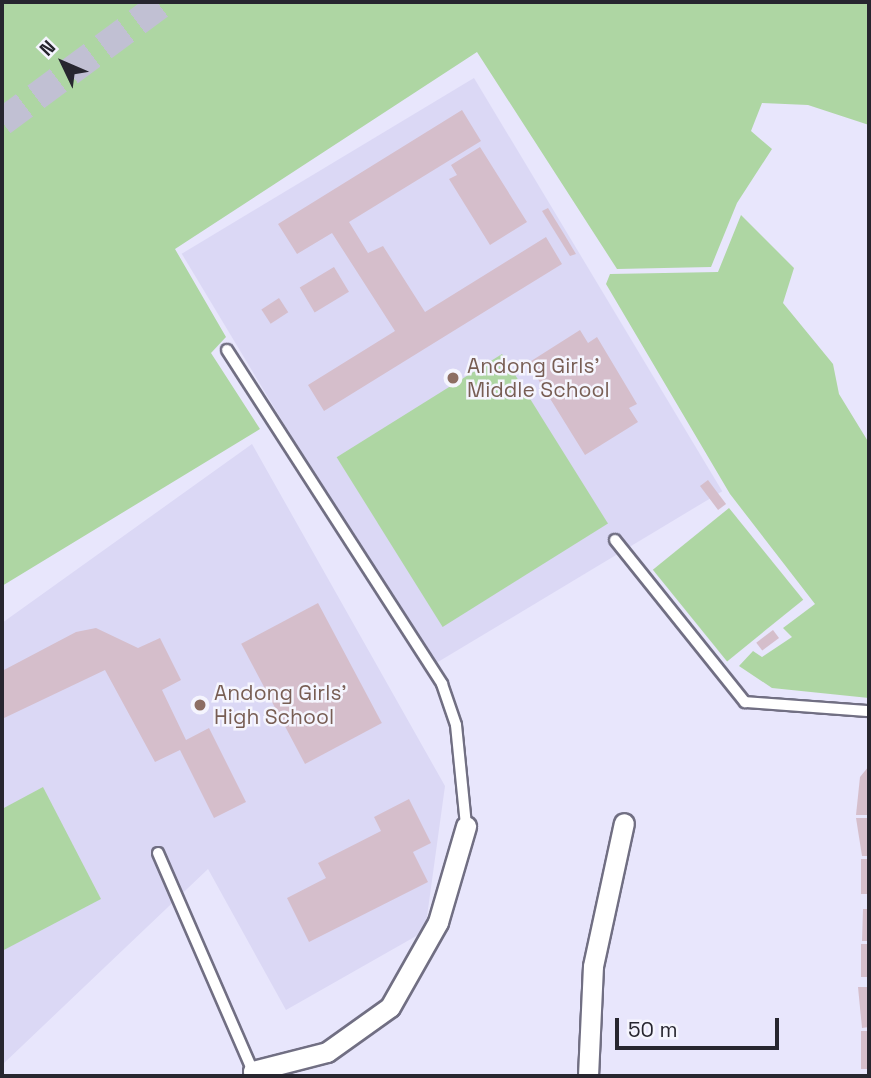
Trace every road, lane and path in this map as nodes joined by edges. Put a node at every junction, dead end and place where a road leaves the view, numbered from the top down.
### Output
1 (227, 350) dead end
2 (615, 540) dead end
3 (869, 711) edge
4 (624, 823) dead end
5 (466, 827) joint
6 (159, 853) dead end
7 (254, 1074) edge
8 (588, 1076) edge

1 - 5 lane
2 - 3 lane
4 - 8 street
5 - 7 street
6 - 7 lane

